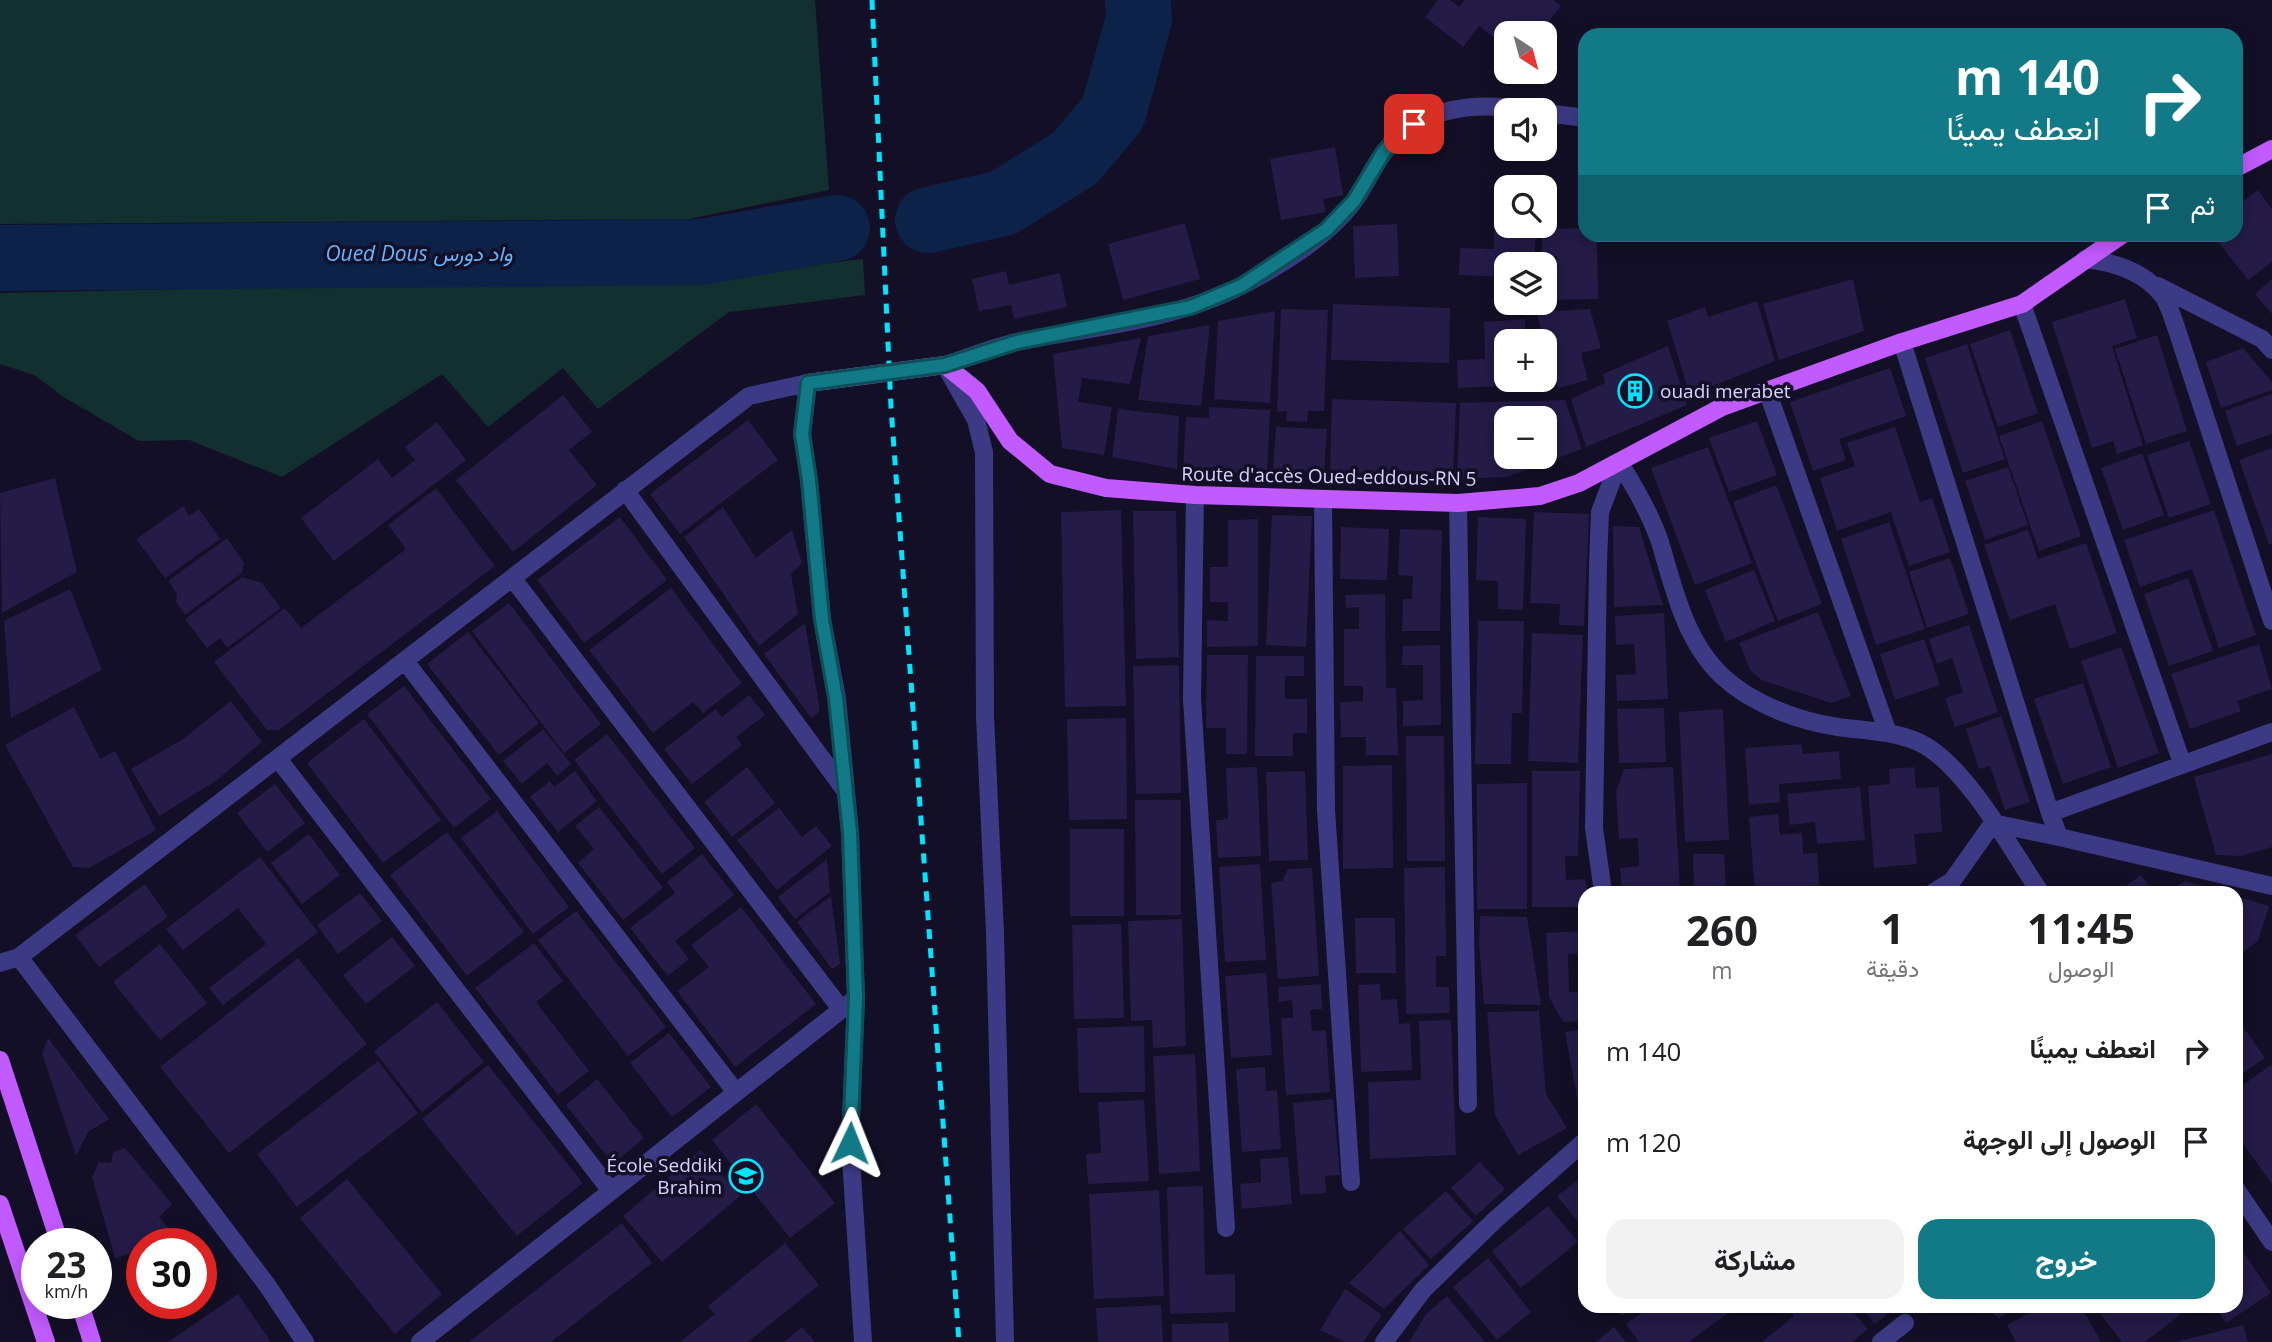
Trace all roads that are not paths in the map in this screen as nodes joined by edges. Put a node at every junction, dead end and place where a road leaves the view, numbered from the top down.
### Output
1 (1494, 107) edge
2 (1557, 114) edge
3 (1578, 117) edge
4 (2272, 149) edge
5 (2243, 164) edge
6 (2111, 242) edge
7 (2085, 259) junction
8 (2140, 275) junction
9 (2022, 304) junction
10 (1902, 342) junction
11 (2272, 351) edge
12 (945, 365) junction
13 (808, 383) junction
14 (1767, 390) junction
15 (1619, 462) junction
16 (625, 490) junction
17 (1195, 495) junction
18 (1323, 500) junction
19 (1458, 503) junction
20 (513, 579) junction
21 (2272, 621) edge
22 (405, 661) junction
23 (2272, 732) edge
24 (1888, 733) junction
25 (279, 760) junction
26 (2182, 763) junction
27 (844, 789) junction
28 (2050, 813) junction
29 (1993, 822) junction
30 (2059, 836) junction
31 (1602, 886) edge
32 (1944, 886) edge
33 (2036, 886) edge
34 (2272, 886) edge
35 (19, 957) junction
36 (0, 963) edge
37 (856, 998) junction
38 (841, 1009) junction
39 (0, 1060) edge
40 (735, 1091) junction
41 (1468, 1104) dead end
42 (1578, 1147) edge
43 (1351, 1182) dead end
44 (611, 1191) junction
45 (2243, 1199) edge
46 (0, 1205) edge
47 (55, 1228) edge
48 (1226, 1228) dead end
49 (2272, 1242) edge
50 (85, 1319) edge
51 (1905, 1323) dead end
52 (46, 1342) edge
53 (92, 1342) edge
54 (305, 1342) edge
55 (420, 1342) edge
56 (863, 1342) edge
57 (1005, 1342) edge
58 (1384, 1342) edge
59 (1881, 1342) edge

1 - 12 street
2 - 3 street
4 - 5 main road
6 - 7 main road, Route d'accès Oued-eddous-RN 5
7 - 8 street
7 - 9 main road, Route d'accès Oued-eddous-RN 5
8 - 11 street
8 - 21 street
9 - 10 main road, Route d'accès Oued-eddous-RN 5
9 - 26 street
10 - 14 main road, Route d'accès Oued-eddous-RN 5
10 - 28 street
12 - 13 main road
12 - 17 main road, Route d'accès Oued-eddous-RN 5
12 - 57 street
13 - 16 street
13 - 27 street
14 - 15 main road, Route d'accès Oued-eddous-RN 5
14 - 24 street
15 - 19 main road, Route d'accès Oued-eddous-RN 5
15 - 24 street
15 - 31 street
16 - 20 street
16 - 27 street
17 - 18 main road, Route d'accès Oued-eddous-RN 5
17 - 48 street
18 - 19 main road, Route d'accès Oued-eddous-RN 5
18 - 43 street
19 - 41 street
20 - 22 street
20 - 38 street
22 - 25 street
22 - 40 street
23 - 26 street
24 - 29 street
25 - 35 street
25 - 44 street
26 - 28 street
27 - 37 street
28 - 30 street
29 - 30 street
29 - 32 street
29 - 33 street
30 - 34 street
35 - 36 street
35 - 54 street
37 - 38 street
37 - 56 street
38 - 40 street
39 - 47 main road
40 - 44 street
42 - 58 street
44 - 55 street
45 - 49 street
46 - 52 main road
50 - 53 main road
51 - 59 street

